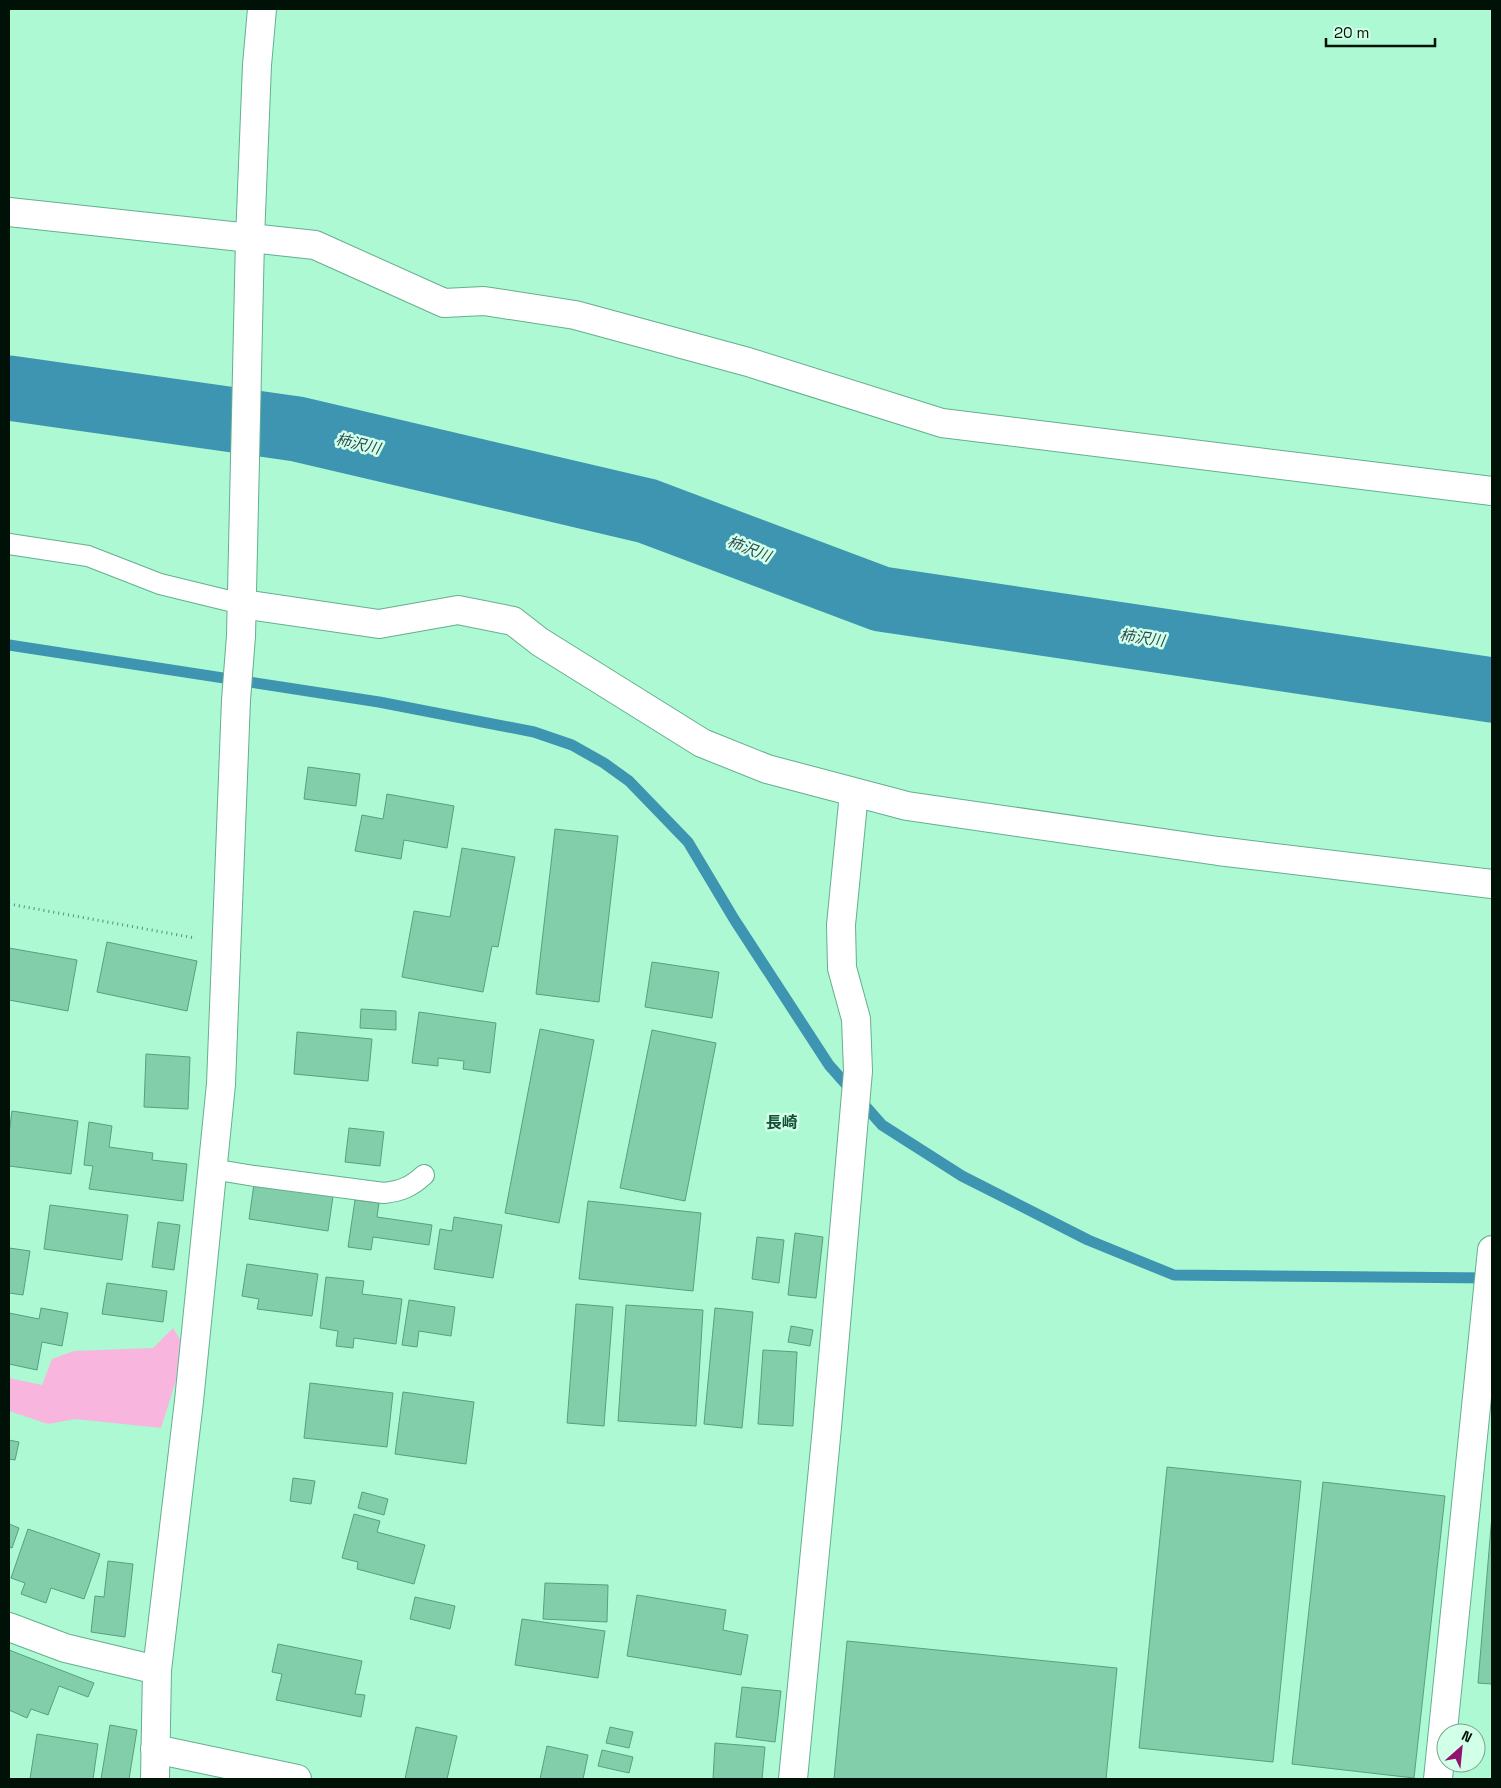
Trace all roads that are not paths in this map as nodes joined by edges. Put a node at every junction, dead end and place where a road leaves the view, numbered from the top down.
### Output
1 (262, 9) edge
2 (9, 212) edge
3 (250, 239) junction
4 (1492, 491) edge
5 (9, 544) edge
6 (242, 604) junction
7 (854, 793) junction
8 (1492, 884) edge
9 (212, 1168) junction
10 (424, 1175) dead end
11 (1492, 1250) edge
12 (9, 1627) edge
13 (157, 1670) junction
14 (155, 1749) junction
15 (155, 1779) edge
16 (297, 1779) edge
17 (793, 1779) edge
18 (1438, 1779) edge

1 - 3 street
2 - 3 street
3 - 4 street
3 - 6 street
5 - 6 lane
6 - 7 street
6 - 9 street
7 - 8 street
7 - 17 street
9 - 10 lane
9 - 13 street
11 - 18 street
12 - 13 street
13 - 14 street
14 - 15 street
14 - 16 street

